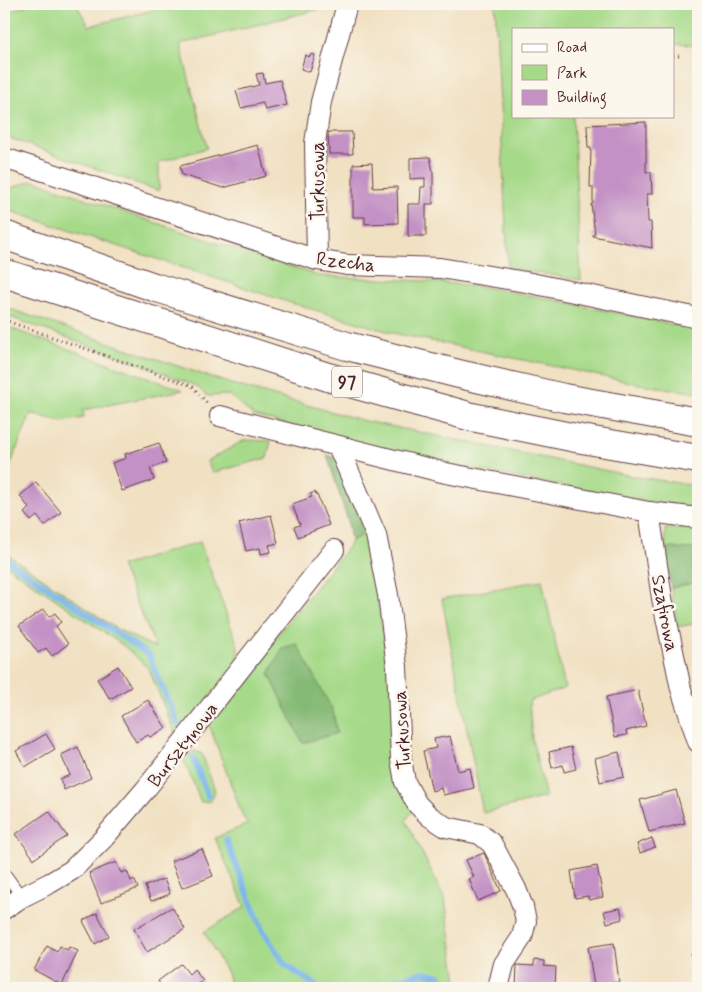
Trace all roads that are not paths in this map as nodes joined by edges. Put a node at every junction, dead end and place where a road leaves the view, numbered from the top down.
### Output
1 (347, 4) edge
2 (4, 158) edge
3 (4, 235) edge
4 (317, 260) junction
5 (4, 273) edge
6 (698, 318) edge
7 (220, 416) road end
8 (698, 422) edge
9 (338, 446) junction
10 (698, 459) edge
11 (649, 512) junction
12 (698, 518) edge
13 (334, 550) dead end
14 (698, 742) edge
15 (4, 872) edge
16 (22, 897) junction
17 (4, 910) edge
18 (498, 988) edge

1 - 4 street, Turkusowa
2 - 4 street, Rzecha
3 - 8 main road, 97
4 - 6 street, Rzecha
5 - 10 main road, 97
7 - 9 street
9 - 11 street
9 - 18 street, Turkusowa
11 - 12 street
11 - 14 street, Szafirowa
13 - 16 street, Bursztynowa
15 - 16 lane
16 - 17 street, Bursztynowa

